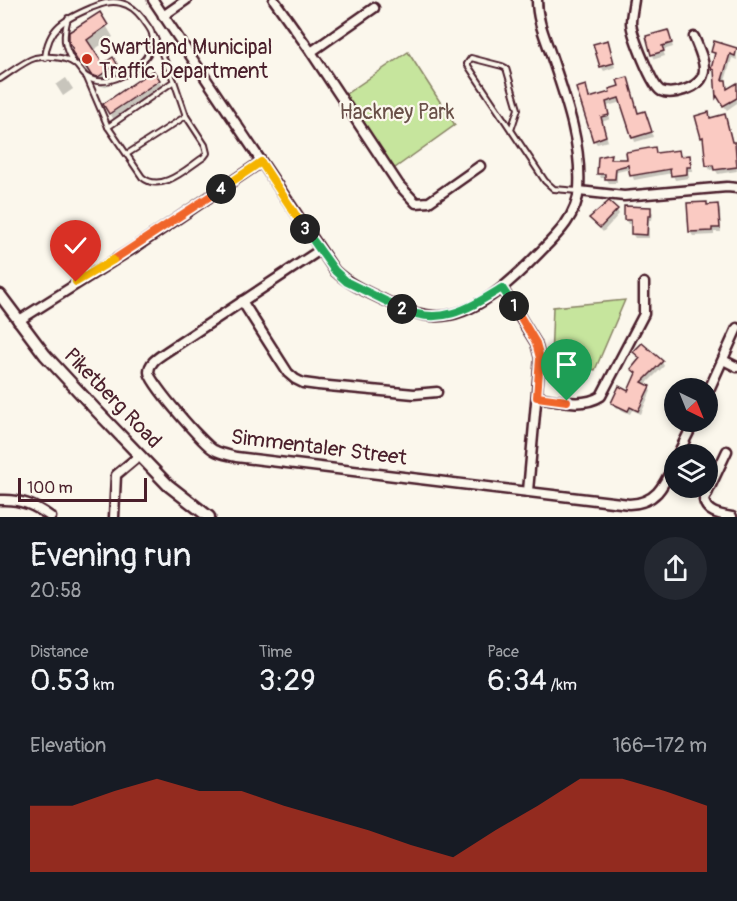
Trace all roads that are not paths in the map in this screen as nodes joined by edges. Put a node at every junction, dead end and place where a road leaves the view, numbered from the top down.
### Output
1 (153, 0) edge
2 (186, 0) edge
3 (274, 0) edge
4 (537, 0) edge
5 (634, 0) edge
6 (374, 8) dead end
7 (163, 16) junction
8 (68, 18) junction
9 (152, 32) junction
10 (694, 37) dead end
11 (311, 52) junction
12 (45, 58) junction
13 (75, 64) junction
14 (87, 77) junction
15 (0, 79) edge
16 (174, 81) junction
17 (186, 116) junction
18 (108, 128) junction
19 (511, 130) junction
20 (127, 154) junction
21 (261, 162) junction
22 (480, 166) dead end
23 (737, 188) edge
24 (579, 191) junction
25 (320, 250) junction
26 (644, 283) dead end
27 (502, 288) junction
28 (0, 295) edge
29 (242, 301) junction
30 (18, 321) junction
31 (737, 328) edge
32 (723, 360) junction
33 (737, 367) edge
34 (715, 378) edge
35 (437, 392) dead end
36 (537, 397) junction
37 (727, 451) dead end
38 (140, 455) junction
39 (664, 481) edge
40 (528, 490) junction
41 (0, 500) edge
42 (51, 517) edge
43 (114, 517) edge
44 (209, 517) edge
45 (732, 517) edge

1 - 7 street
2 - 7 street
3 - 11 street
4 - 24 street
5 - 10 street
6 - 11 street
7 - 21 street
8 - 9 lane
8 - 12 lane
8 - 13 lane
9 - 14 lane
9 - 16 lane
11 - 22 street
12 - 13 lane
12 - 15 lane
13 - 14 lane
14 - 18 lane
16 - 17 lane
16 - 18 lane
17 - 20 lane
17 - 20 lane
18 - 20 lane
19 - 19 lane
19 - 24 lane
21 - 25 street
21 - 30 street
23 - 24 street
24 - 27 street
25 - 27 street
25 - 29 street, Simmentaler Street
26 - 36 street
27 - 36 street
28 - 30 street, Piketberg Road
29 - 35 street
29 - 40 street, Simmentaler Street
30 - 38 street, Piketberg Road
31 - 32 street
32 - 33 street
32 - 34 street
36 - 40 street
37 - 45 street
38 - 43 street
38 - 44 street, Piketberg Road
39 - 40 street, Simmentaler Street
41 - 42 street

